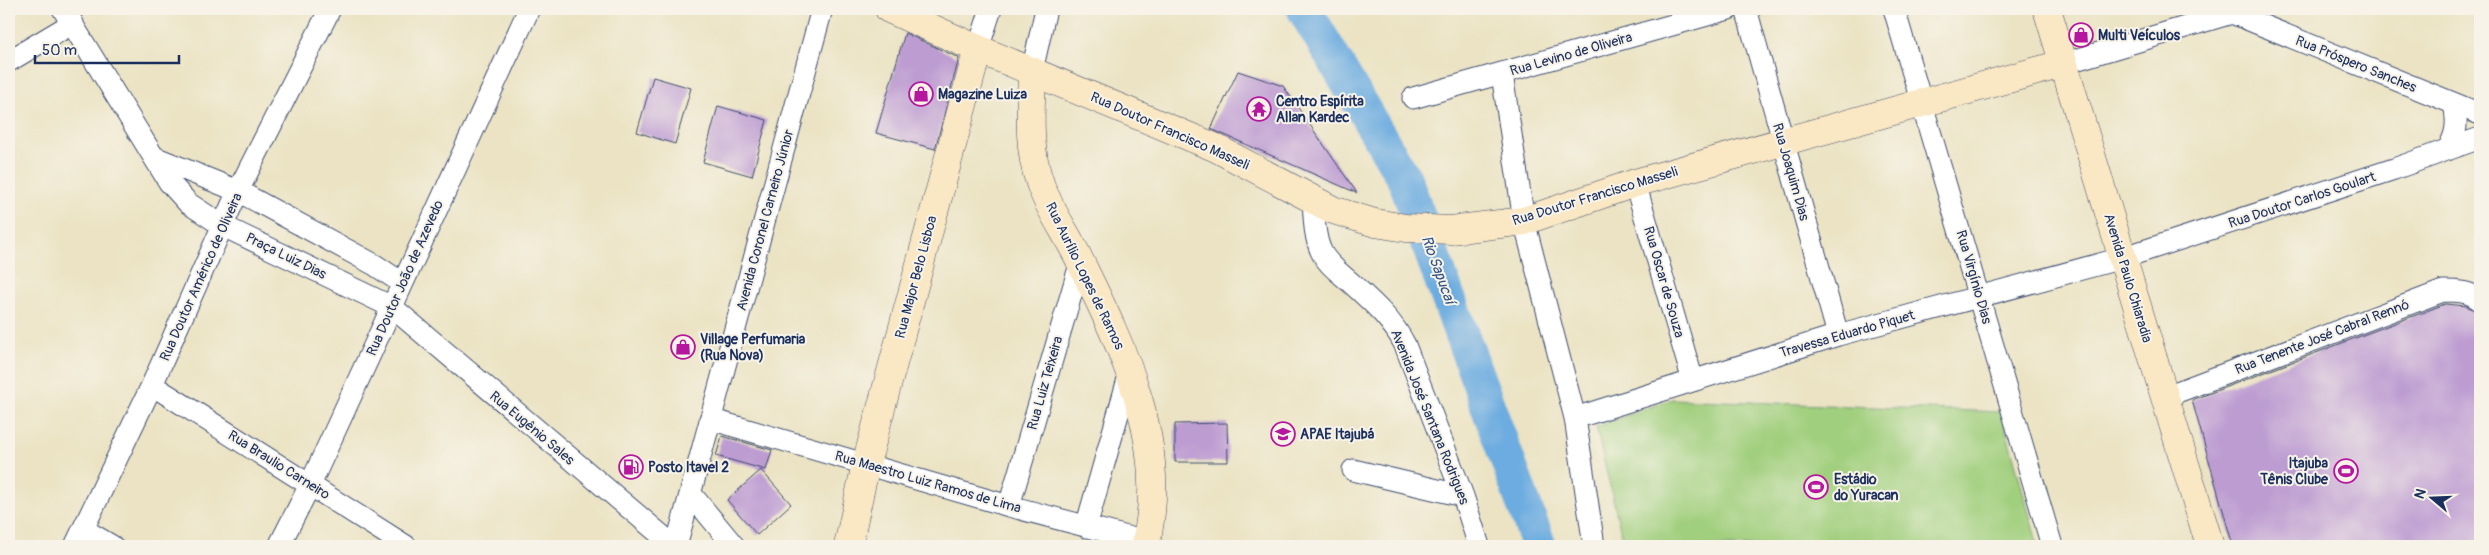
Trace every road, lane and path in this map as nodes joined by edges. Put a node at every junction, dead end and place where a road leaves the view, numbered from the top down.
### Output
1 (330, 9) edge
2 (529, 9) edge
3 (822, 9) edge
4 (889, 9) edge
5 (991, 9) edge
6 (1046, 9) edge
7 (1729, 9) edge
8 (1746, 9) edge
9 (1894, 9) edge
10 (2047, 9) edge
11 (2232, 11) edge
12 (68, 16) edge
13 (978, 49) junction
14 (9, 61) edge
15 (2062, 64) junction
16 (1032, 71) junction
17 (1502, 74) junction
18 (1413, 98) dead end
19 (1922, 102) junction
20 (2454, 104) junction
21 (2480, 114) edge
22 (2480, 138) edge
23 (1782, 140) junction
24 (2447, 150) junction
25 (154, 157) junction
26 (1635, 182) junction
27 (238, 191) junction
28 (1323, 204) junction
29 (1524, 221) junction
30 (223, 226) junction
31 (2122, 258) junction
32 (1080, 261) junction
33 (402, 283) junction
34 (1979, 295) junction
35 (2480, 300) edge
36 (392, 308) junction
37 (1838, 335) junction
38 (1130, 372) junction
39 (1693, 381) junction
40 (152, 385) junction
41 (2164, 397) junction
42 (1575, 418) junction
43 (710, 419) junction
44 (866, 464) junction
45 (1353, 470) dead end
46 (310, 485) junction
47 (691, 494) junction
48 (1463, 496) junction
49 (1009, 506) junction
50 (1086, 527) junction
51 (79, 538) edge
52 (1146, 544) edge
53 (728, 545) edge
54 (112, 546) edge
55 (279, 546) edge
56 (406, 546) edge
57 (675, 546) edge
58 (848, 546) edge
59 (1479, 546) edge
60 (1594, 546) edge
61 (2052, 546) edge
62 (2210, 546) edge

1 - 27 street, Rua Doutor Américo de Oliveira
2 - 33 street, Rua Doutor João de Azevedo
3 - 43 street, Avenida Coronel Carneiro Júnior
4 - 13 main road, Rua Doutor Francisco Masseli
5 - 13 street, Rua Major Belo Lisboa
6 - 16 street, Rua Aurílio Lopes de Ramos
7 - 17 street, Rua Levino de Oliveira
8 - 23 street, Rua Joaquim Dias
9 - 19 street, Rua Virgínio Dias
10 - 15 main road, Avenida Paulo Chiaradia
11 - 15 street
11 - 20 street, Rua Próspero Sanches
12 - 14 street
12 - 25 street, Praça Luiz Dias
13 - 16 main road, Rua Doutor Francisco Masseli
13 - 44 main road, Rua Major Belo Lisboa
15 - 19 main road, Rua Doutor Francisco Masseli
15 - 31 main road, Avenida Paulo Chiaradia
16 - 28 main road, Rua Doutor Francisco Masseli
16 - 32 main road, Rua Aurílio Lopes de Ramos
17 - 18 street, Rua Levino de Oliveira
17 - 29 street
19 - 23 main road, Rua Doutor Francisco Masseli
19 - 34 street, Rua Virgínio Dias
20 - 21 street, Rua Próspero Sanches
20 - 24 street
22 - 24 street, Rua Doutor Carlos Goulart
23 - 26 main road, Rua Doutor Francisco Masseli
23 - 37 street, Rua Joaquim Dias
24 - 31 street, Rua Doutor Carlos Goulart
25 - 27 street
25 - 30 street, Praça Luiz Dias
26 - 29 main road, Rua Doutor Francisco Masseli
26 - 39 street, Rua Oscar de Souza
27 - 30 street, Rua Doutor Américo de Oliveira
27 - 33 street
28 - 29 main road, Rua Doutor Francisco Masseli
28 - 48 street, Avenida José Santana Rodrigues
29 - 42 street
30 - 36 street, Praça Luiz Dias
30 - 40 street, Rua Doutor Américo de Oliveira
31 - 34 street, Travessa Eduardo Piquet
31 - 41 main road, Avenida Paulo Chiaradia
32 - 38 main road, Rua Aurílio Lopes de Ramos
32 - 49 street, Rua Luiz Teixeira
33 - 36 street, Rua Doutor João de Azevedo
34 - 37 street, Travessa Eduardo Piquet
34 - 61 street, Rua Virgínio Dias
35 - 41 street, Rua Tenente José Cabral Rennó
36 - 46 street, Rua Doutor João de Azevedo
36 - 57 street, Rua Eugênio Sales
37 - 39 street, Travessa Eduardo Piquet
38 - 50 street
38 - 52 main road, Rua Aurílio Lopes de Ramos
39 - 42 street, Travessa Eduardo Piquet
40 - 46 street, Rua Braulio Carneiro
40 - 51 street, Rua Doutor Américo de Oliveira
41 - 62 main road, Avenida Paulo Chiaradia
42 - 60 street
43 - 44 street, Rua Maestro Luiz Ramos de Lima
43 - 47 street, Avenida Coronel Carneiro Júnior
44 - 49 street, Rua Maestro Luiz Ramos de Lima
44 - 58 main road, Rua Major Belo Lisboa
45 - 48 street
46 - 55 street, Rua Doutor João de Azevedo
46 - 56 street, Rua Braulio Carneiro
47 - 53 street
47 - 57 street, Avenida Coronel Carneiro Júnior
48 - 59 street, Avenida José Santana Rodrigues
49 - 50 street, Rua Maestro Luiz Ramos de Lima
50 - 52 street, Rua Maestro Luiz Ramos de Lima
51 - 54 street

